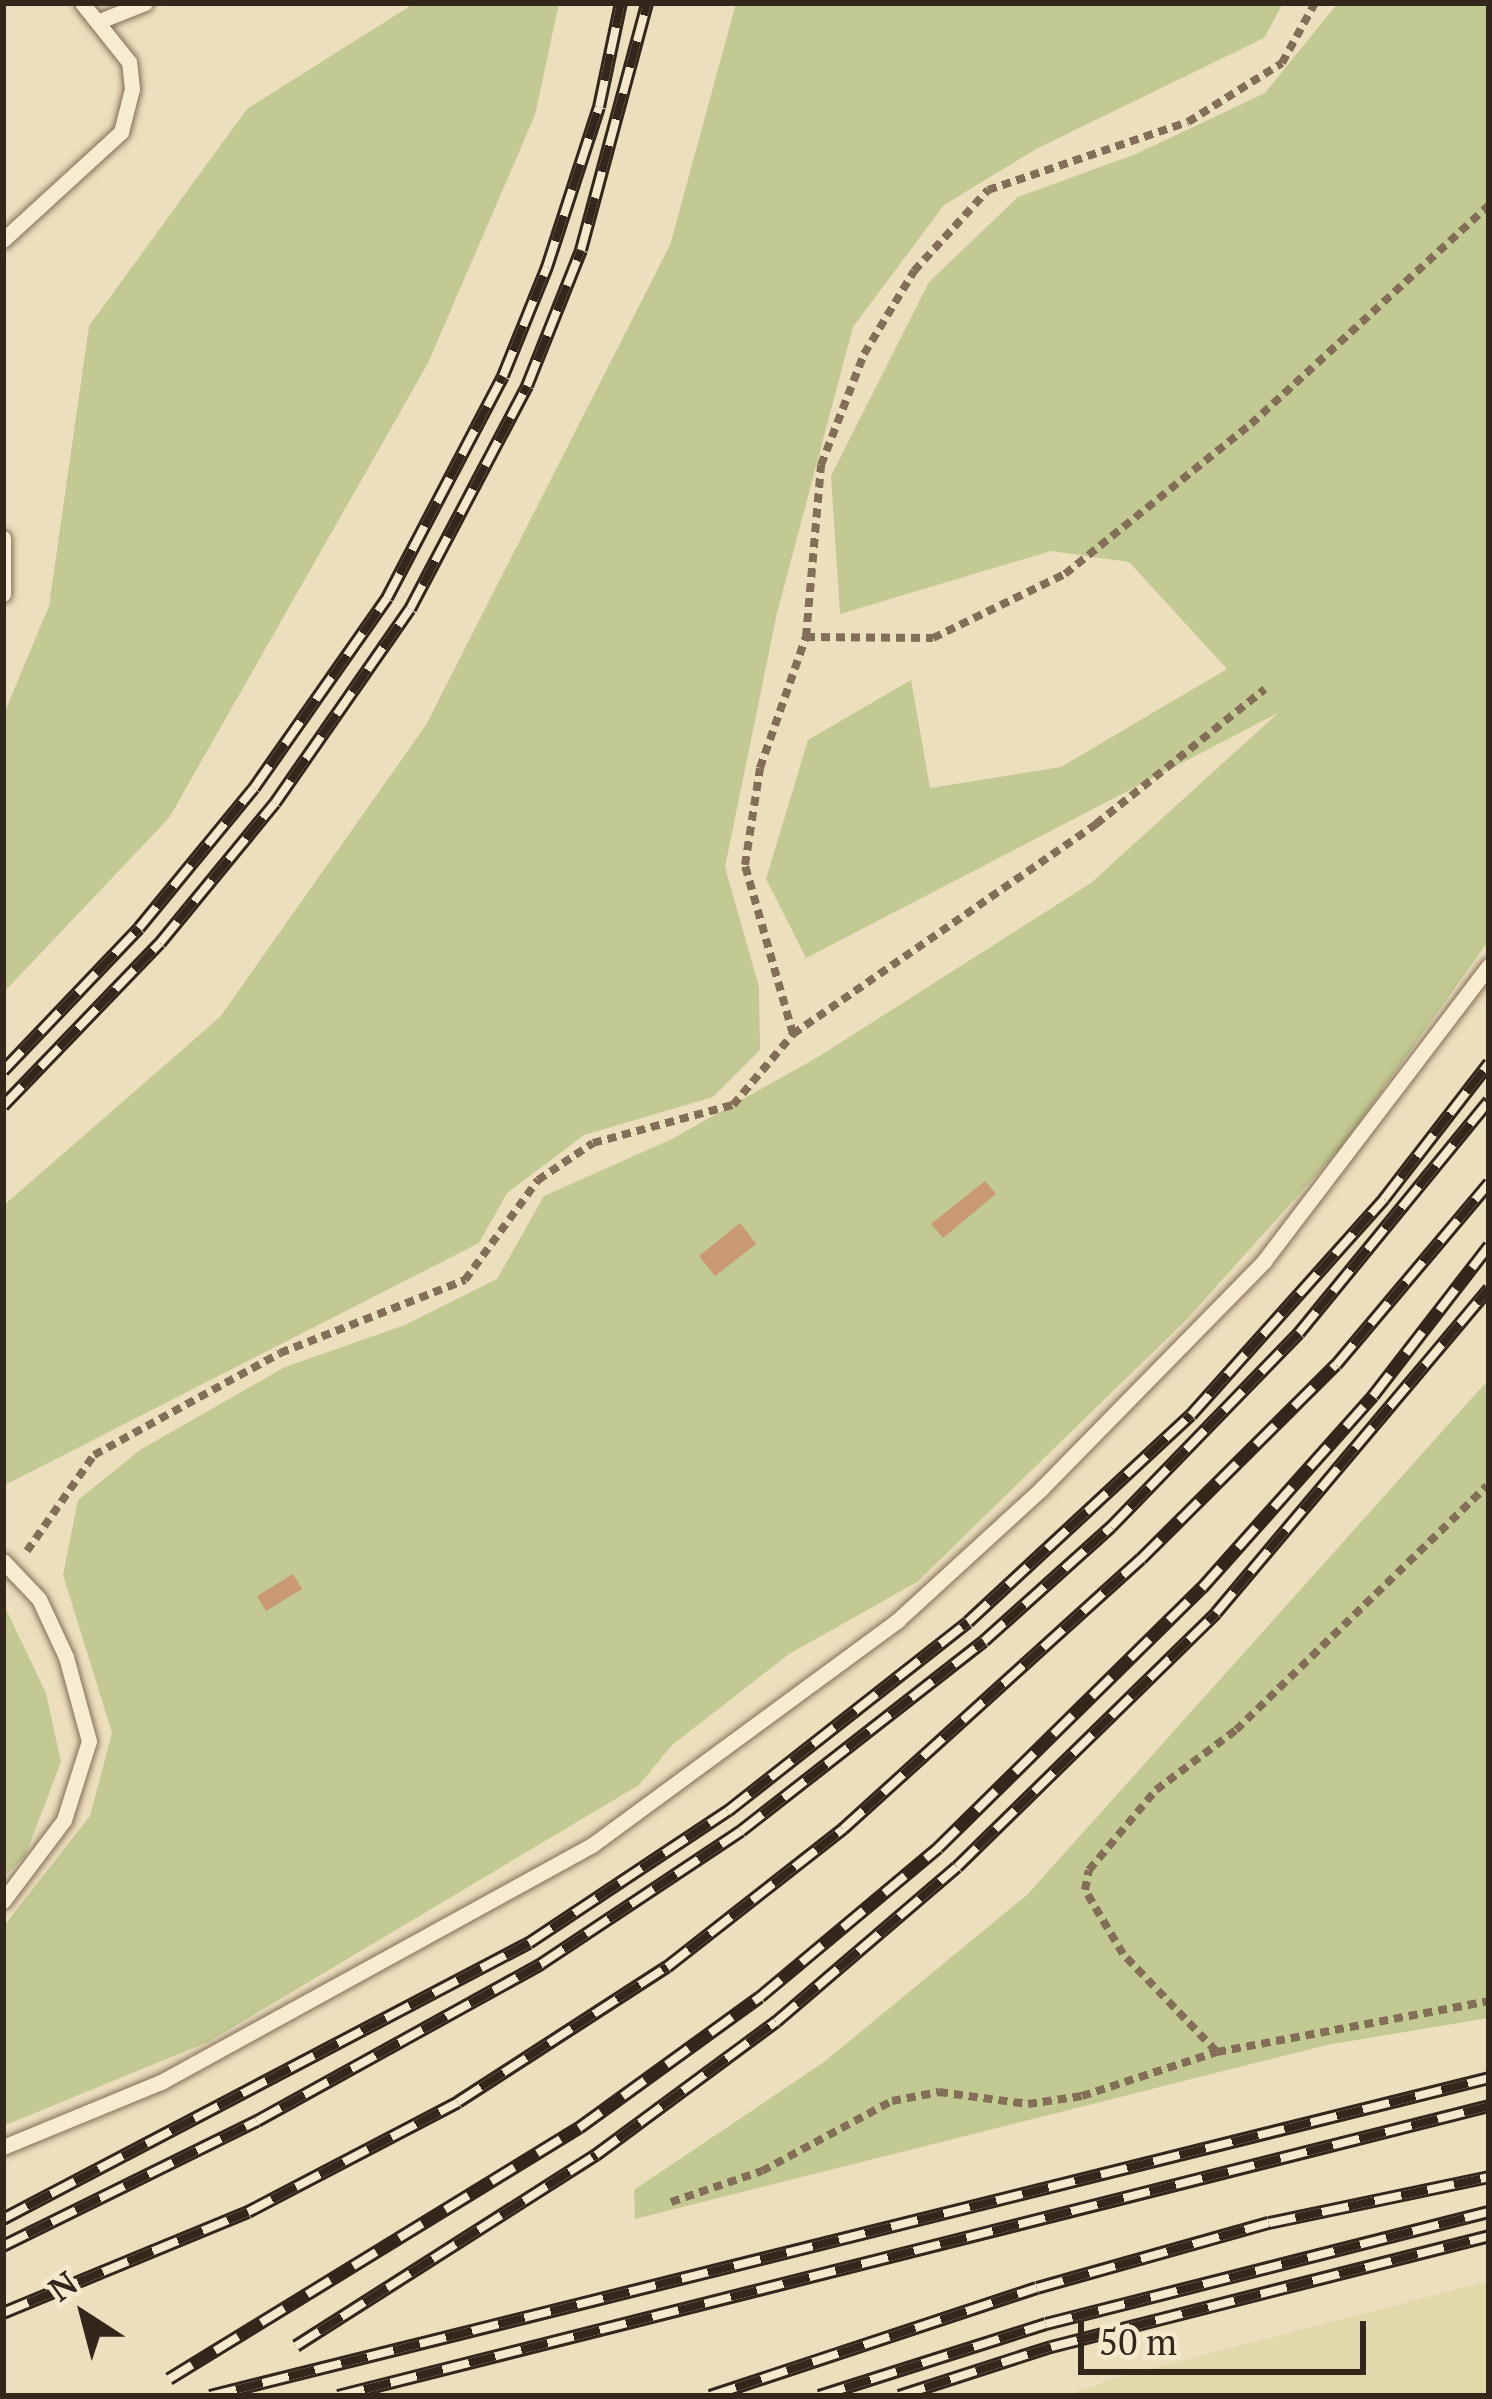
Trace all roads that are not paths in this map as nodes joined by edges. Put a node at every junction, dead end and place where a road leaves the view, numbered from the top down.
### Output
1 (82, 3) edge
2 (146, 3) edge
3 (102, 20) junction
4 (3, 240) edge
5 (3, 538) edge
6 (3, 594) edge
7 (1489, 966) edge
8 (10, 1564) edge
9 (3, 1901) edge
10 (3, 2147) edge

1 - 3 lane
2 - 3 lane
3 - 4 lane
5 - 6 lane
7 - 10 lane
8 - 9 lane

